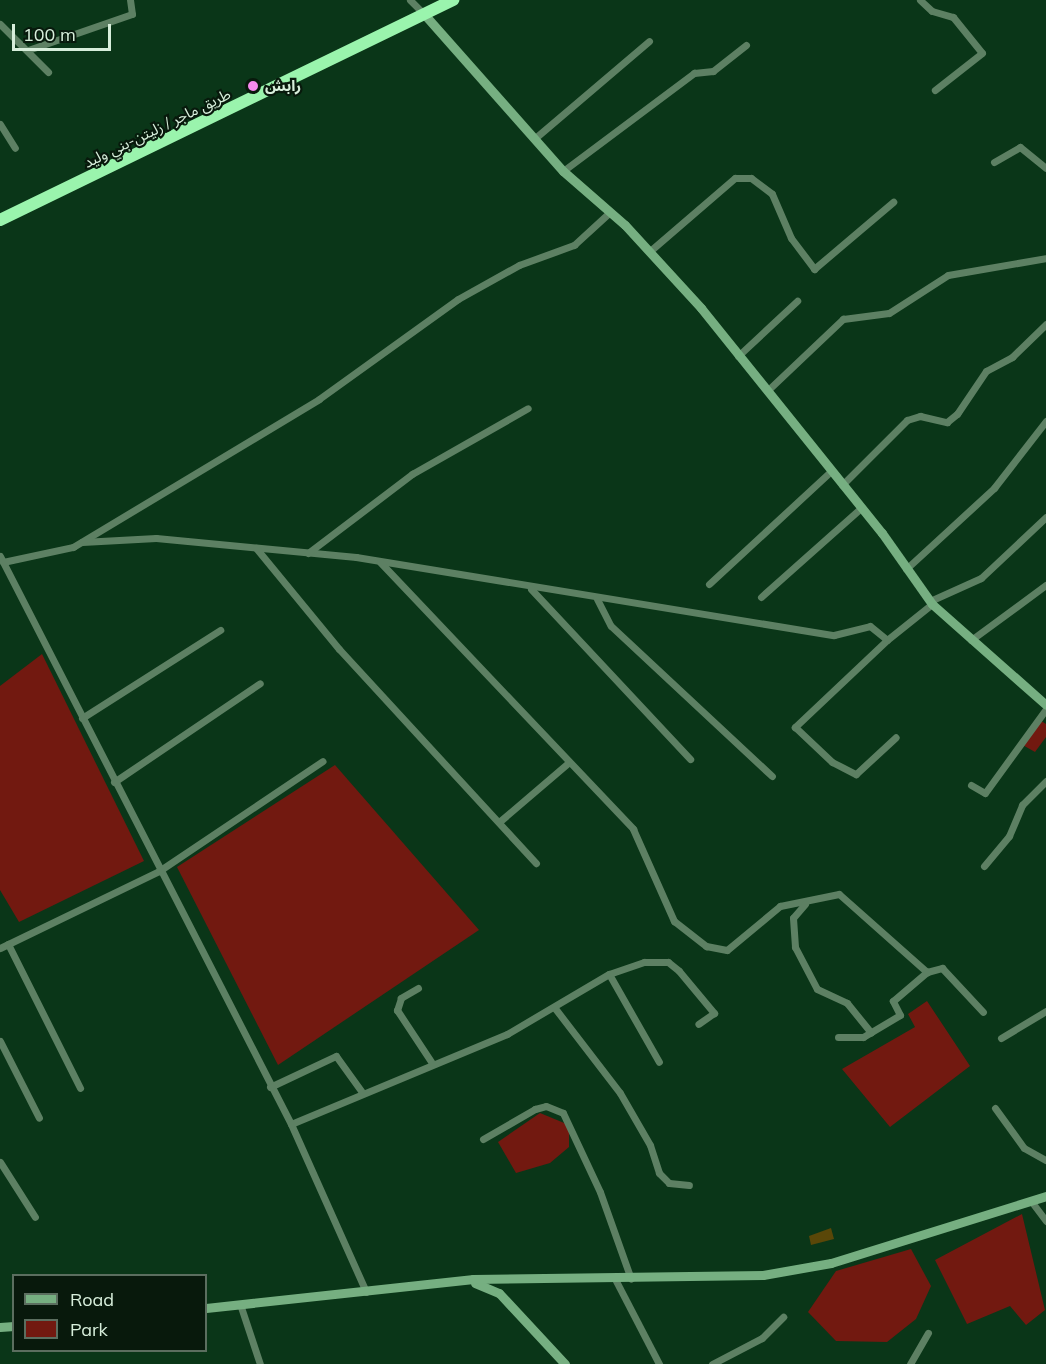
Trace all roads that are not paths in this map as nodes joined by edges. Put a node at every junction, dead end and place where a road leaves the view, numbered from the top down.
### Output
1 (130, 0) edge
2 (410, 0) edge
3 (453, 0) edge
4 (920, 0) edge
5 (424, 14) junction
6 (0, 24) edge
7 (649, 41) dead end
8 (746, 45) dead end
9 (28, 50) junction
10 (48, 72) dead end
11 (935, 90) dead end
12 (0, 124) edge
13 (534, 139) junction
14 (15, 148) dead end
15 (994, 162) dead end
16 (1046, 168) edge
17 (563, 171) junction
18 (893, 202) dead end
19 (610, 212) junction
20 (0, 220) edge
21 (650, 251) junction
22 (1046, 258) edge
23 (797, 301) dead end
24 (1046, 324) edge
25 (738, 356) junction
26 (767, 391) junction
27 (528, 408) dead end
28 (1046, 421) edge
29 (831, 471) junction
30 (842, 485) junction
31 (861, 508) junction
32 (1046, 517) edge
33 (82, 542) junction
34 (256, 548) junction
35 (308, 554) junction
36 (2, 559) edge
37 (380, 562) junction
38 (906, 568) junction
39 (709, 584) dead end
40 (1046, 585) edge
41 (531, 589) junction
42 (761, 597) dead end
43 (597, 599) junction
44 (931, 603) junction
45 (220, 630) dead end
46 (887, 640) junction
47 (971, 640) junction
48 (260, 684) dead end
49 (1046, 707) edge
50 (82, 718) junction
51 (896, 737) dead end
52 (690, 759) dead end
53 (323, 760) dead end
54 (568, 764) junction
55 (772, 776) dead end
56 (1046, 781) edge
57 (114, 783) junction
58 (971, 785) dead end
59 (499, 822) junction
60 (537, 863) dead end
61 (984, 866) dead end
62 (159, 871) junction
63 (805, 904) junction
64 (8, 944) junction
65 (0, 948) edge
66 (927, 972) junction
67 (609, 974) junction
68 (418, 988) dead end
69 (554, 1007) junction
70 (1046, 1011) edge
71 (983, 1012) dead end
72 (698, 1024) dead end
73 (871, 1033) junction
74 (838, 1037) dead end
75 (1001, 1038) dead end
76 (0, 1041) edge
77 (659, 1062) dead end
78 (432, 1063) junction
79 (270, 1087) junction
80 (80, 1088) dead end
81 (362, 1092) junction
82 (994, 1108) dead end
83 (39, 1118) dead end
84 (291, 1124) junction
85 (483, 1139) dead end
86 (1046, 1160) edge
87 (0, 1162) edge
88 (689, 1185) dead end
89 (1046, 1196) edge
90 (1031, 1201) junction
91 (35, 1217) dead end
92 (1046, 1221) edge
93 (615, 1279) junction
94 (630, 1279) junction
95 (464, 1281) junction
96 (366, 1292) junction
97 (240, 1304) junction
98 (207, 1308) edge
99 (783, 1317) dead end
100 (928, 1333) dead end
101 (260, 1364) edge
102 (565, 1364) edge
103 (659, 1364) edge
104 (712, 1364) edge
105 (910, 1364) edge

1 - 9 street
2 - 5 street
3 - 5 highway, طريق ماجر / زليتن-بني وليد
4 - 11 street
5 - 13 street
5 - 20 highway, طريق ماجر / زليتن-بني وليد
6 - 9 street
7 - 13 street
8 - 17 street
9 - 10 street
12 - 14 street
13 - 17 street
15 - 16 street
17 - 19 street
18 - 21 street
19 - 21 street
19 - 33 street
21 - 25 street
22 - 26 street
23 - 25 street
24 - 30 street
25 - 26 street
26 - 29 street
27 - 35 street
28 - 38 street
29 - 30 street
29 - 39 street
30 - 31 street
31 - 38 street
31 - 42 street
32 - 44 street
33 - 34 street
33 - 36 street
34 - 35 street
34 - 59 street
35 - 37 street
36 - 50 street
37 - 41 street
37 - 54 street
38 - 44 street
40 - 47 street
41 - 43 street
41 - 52 street
43 - 46 street
43 - 55 street
44 - 46 street
44 - 47 street
45 - 50 street
46 - 51 street
47 - 49 street
48 - 57 street
49 - 58 street
50 - 57 street
53 - 62 street
54 - 59 street
54 - 63 street
56 - 61 street
57 - 62 street
59 - 60 street
62 - 64 street
62 - 79 street
63 - 66 street
63 - 73 street
64 - 65 street
64 - 80 street
66 - 71 street
66 - 73 street
67 - 69 street
67 - 72 street
67 - 77 street
68 - 78 street
69 - 78 street
69 - 88 street
70 - 75 street
73 - 74 street
76 - 83 street
78 - 81 street
79 - 81 street
79 - 84 street
81 - 84 street
82 - 86 street
84 - 96 street
85 - 94 street
87 - 91 street
89 - 90 street
90 - 92 street
90 - 94 street
93 - 94 street
93 - 95 street
93 - 103 street
95 - 96 street
95 - 102 street
96 - 97 street
97 - 98 street
97 - 101 street
99 - 104 street
100 - 105 street

